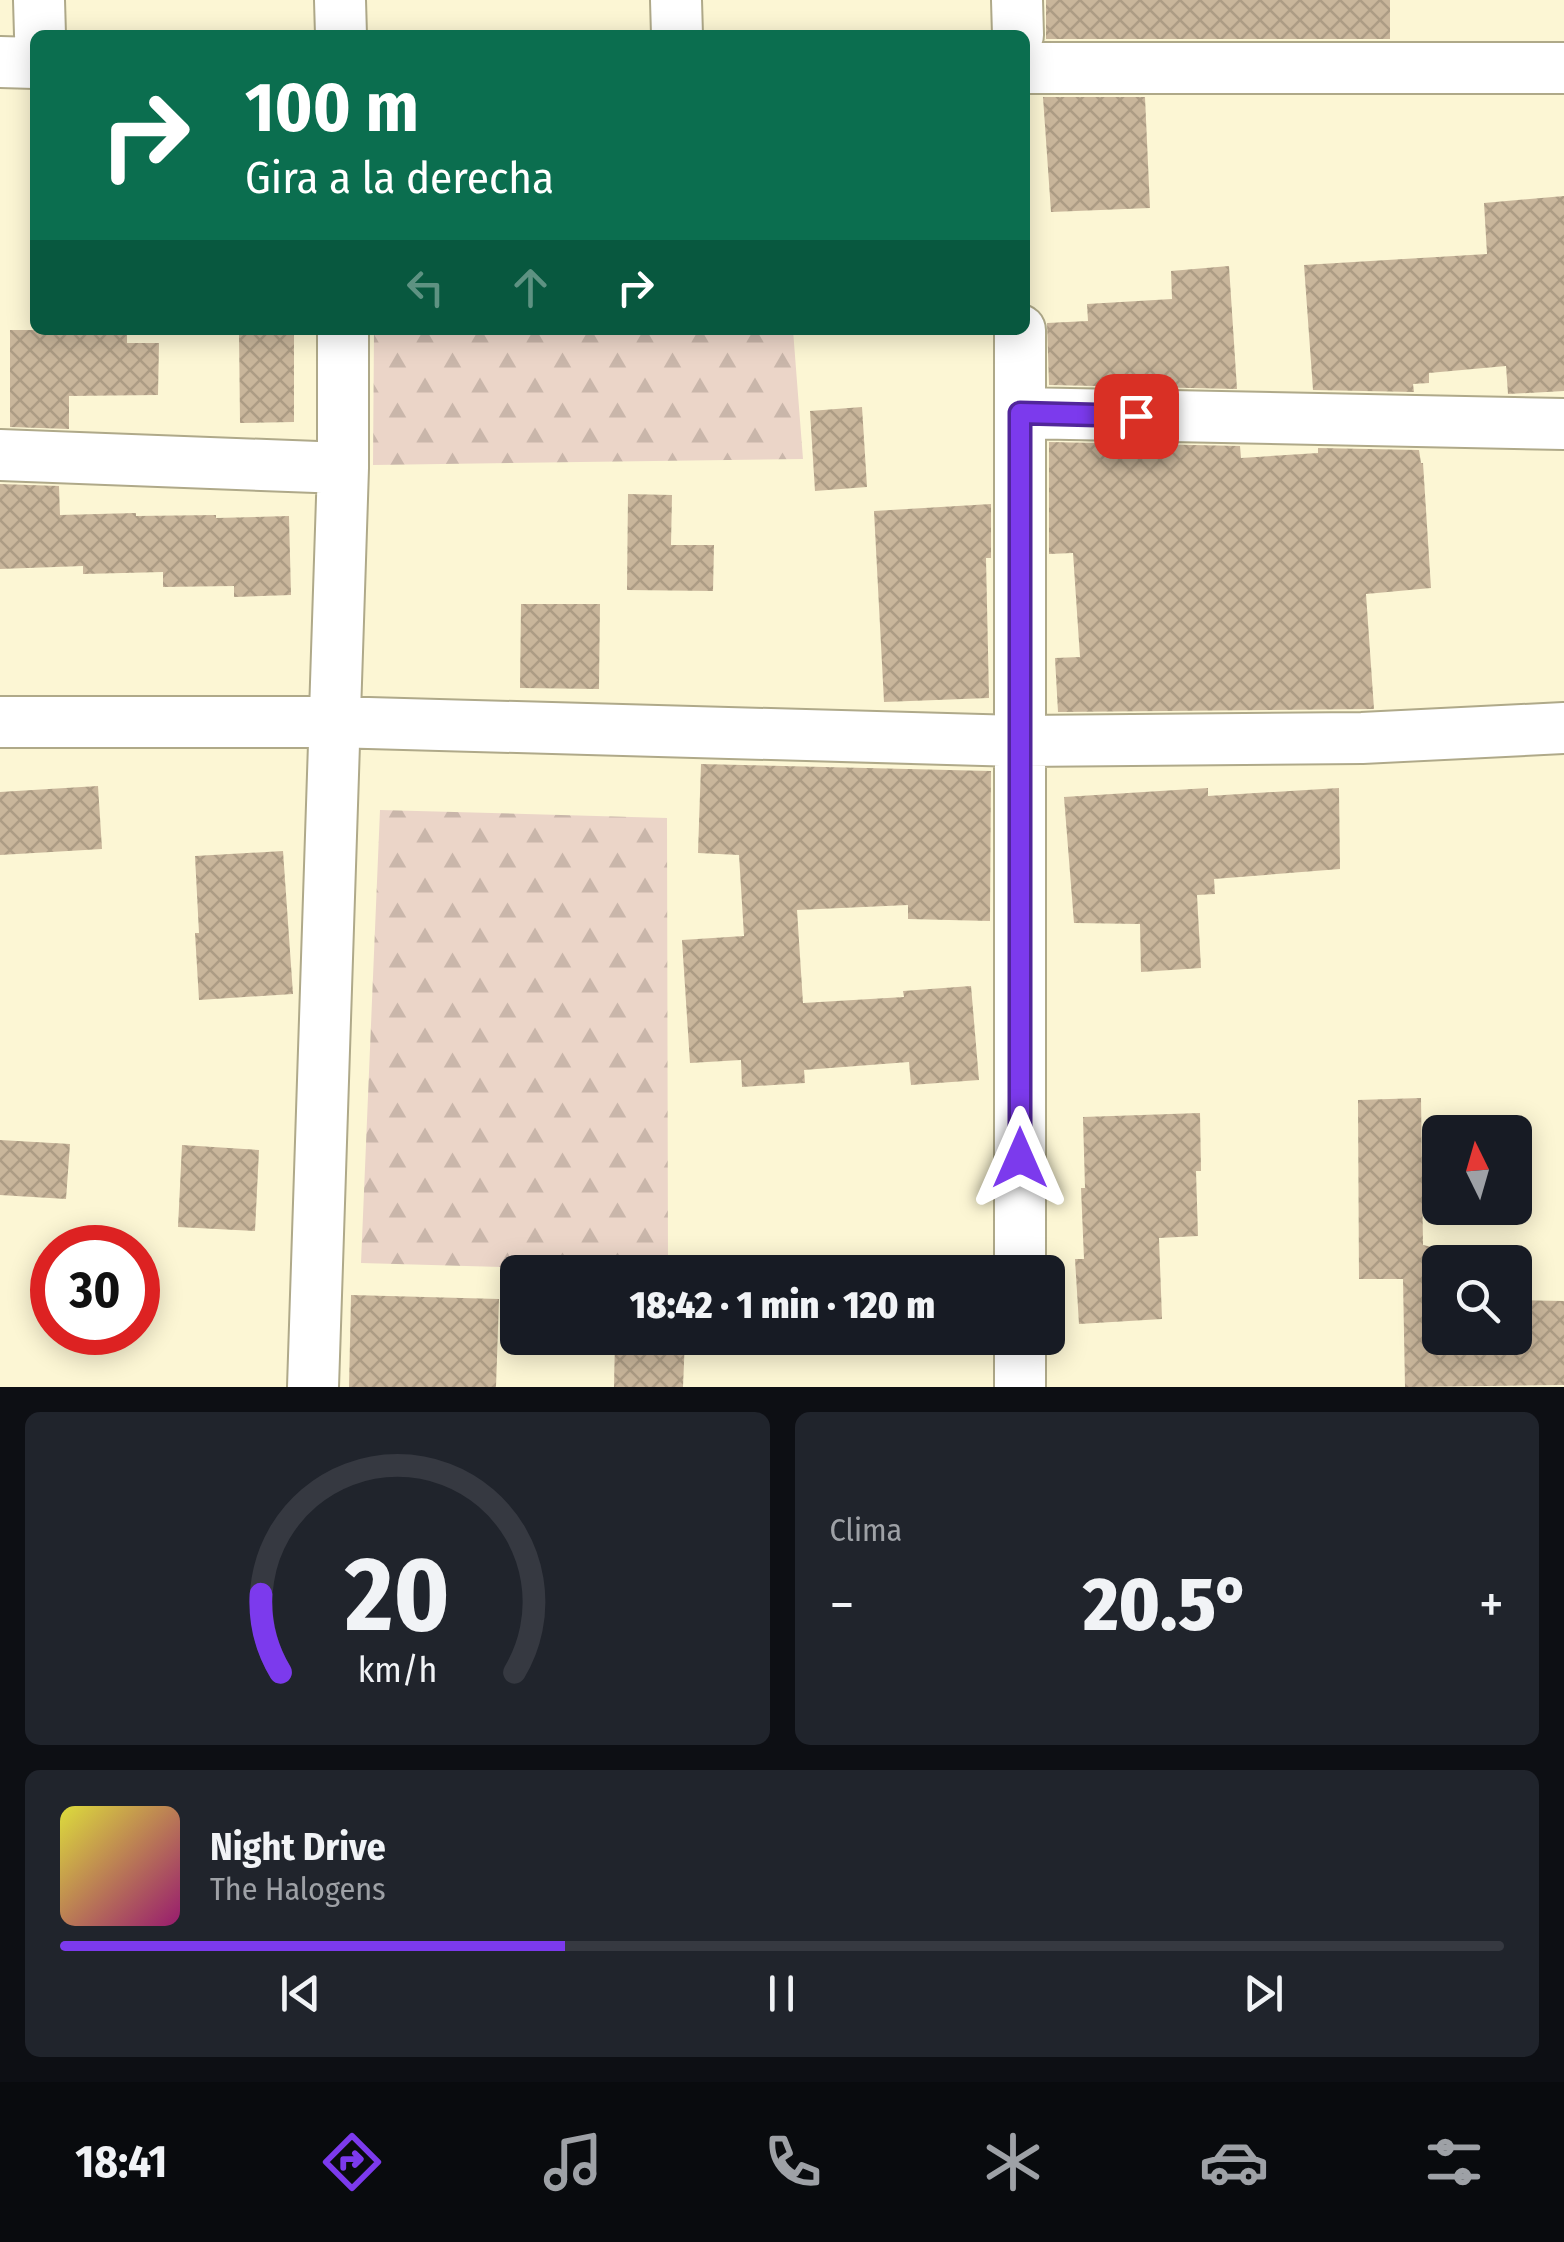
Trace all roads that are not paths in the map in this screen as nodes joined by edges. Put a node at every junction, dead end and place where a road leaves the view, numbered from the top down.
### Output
1 (39, 0) edge
2 (340, 0) edge
3 (676, 0) edge
4 (1016, 0) edge
5 (40, 30) edge
6 (341, 30) edge
7 (677, 30) edge
8 (1018, 30) edge
9 (0, 62) edge
10 (30, 62) edge
11 (1030, 68) edge
12 (1564, 68) edge
13 (343, 335) edge
14 (1020, 335) edge
15 (1020, 413) junction
16 (1564, 424) edge
17 (0, 455) edge
18 (343, 468) junction
19 (0, 722) edge
20 (333, 722) junction
21 (1564, 728) edge
22 (1021, 740) junction
23 (1020, 1255) edge
24 (1020, 1355) edge
25 (313, 1387) edge
26 (1020, 1387) edge

1 - 5 street
2 - 6 street
3 - 7 street
4 - 8 street
9 - 10 street
11 - 12 street
13 - 18 street
14 - 15 street
15 - 16 street
15 - 22 street
17 - 18 street
18 - 20 street
19 - 20 street
20 - 22 street
20 - 25 street
21 - 22 street
22 - 23 street
24 - 26 street

